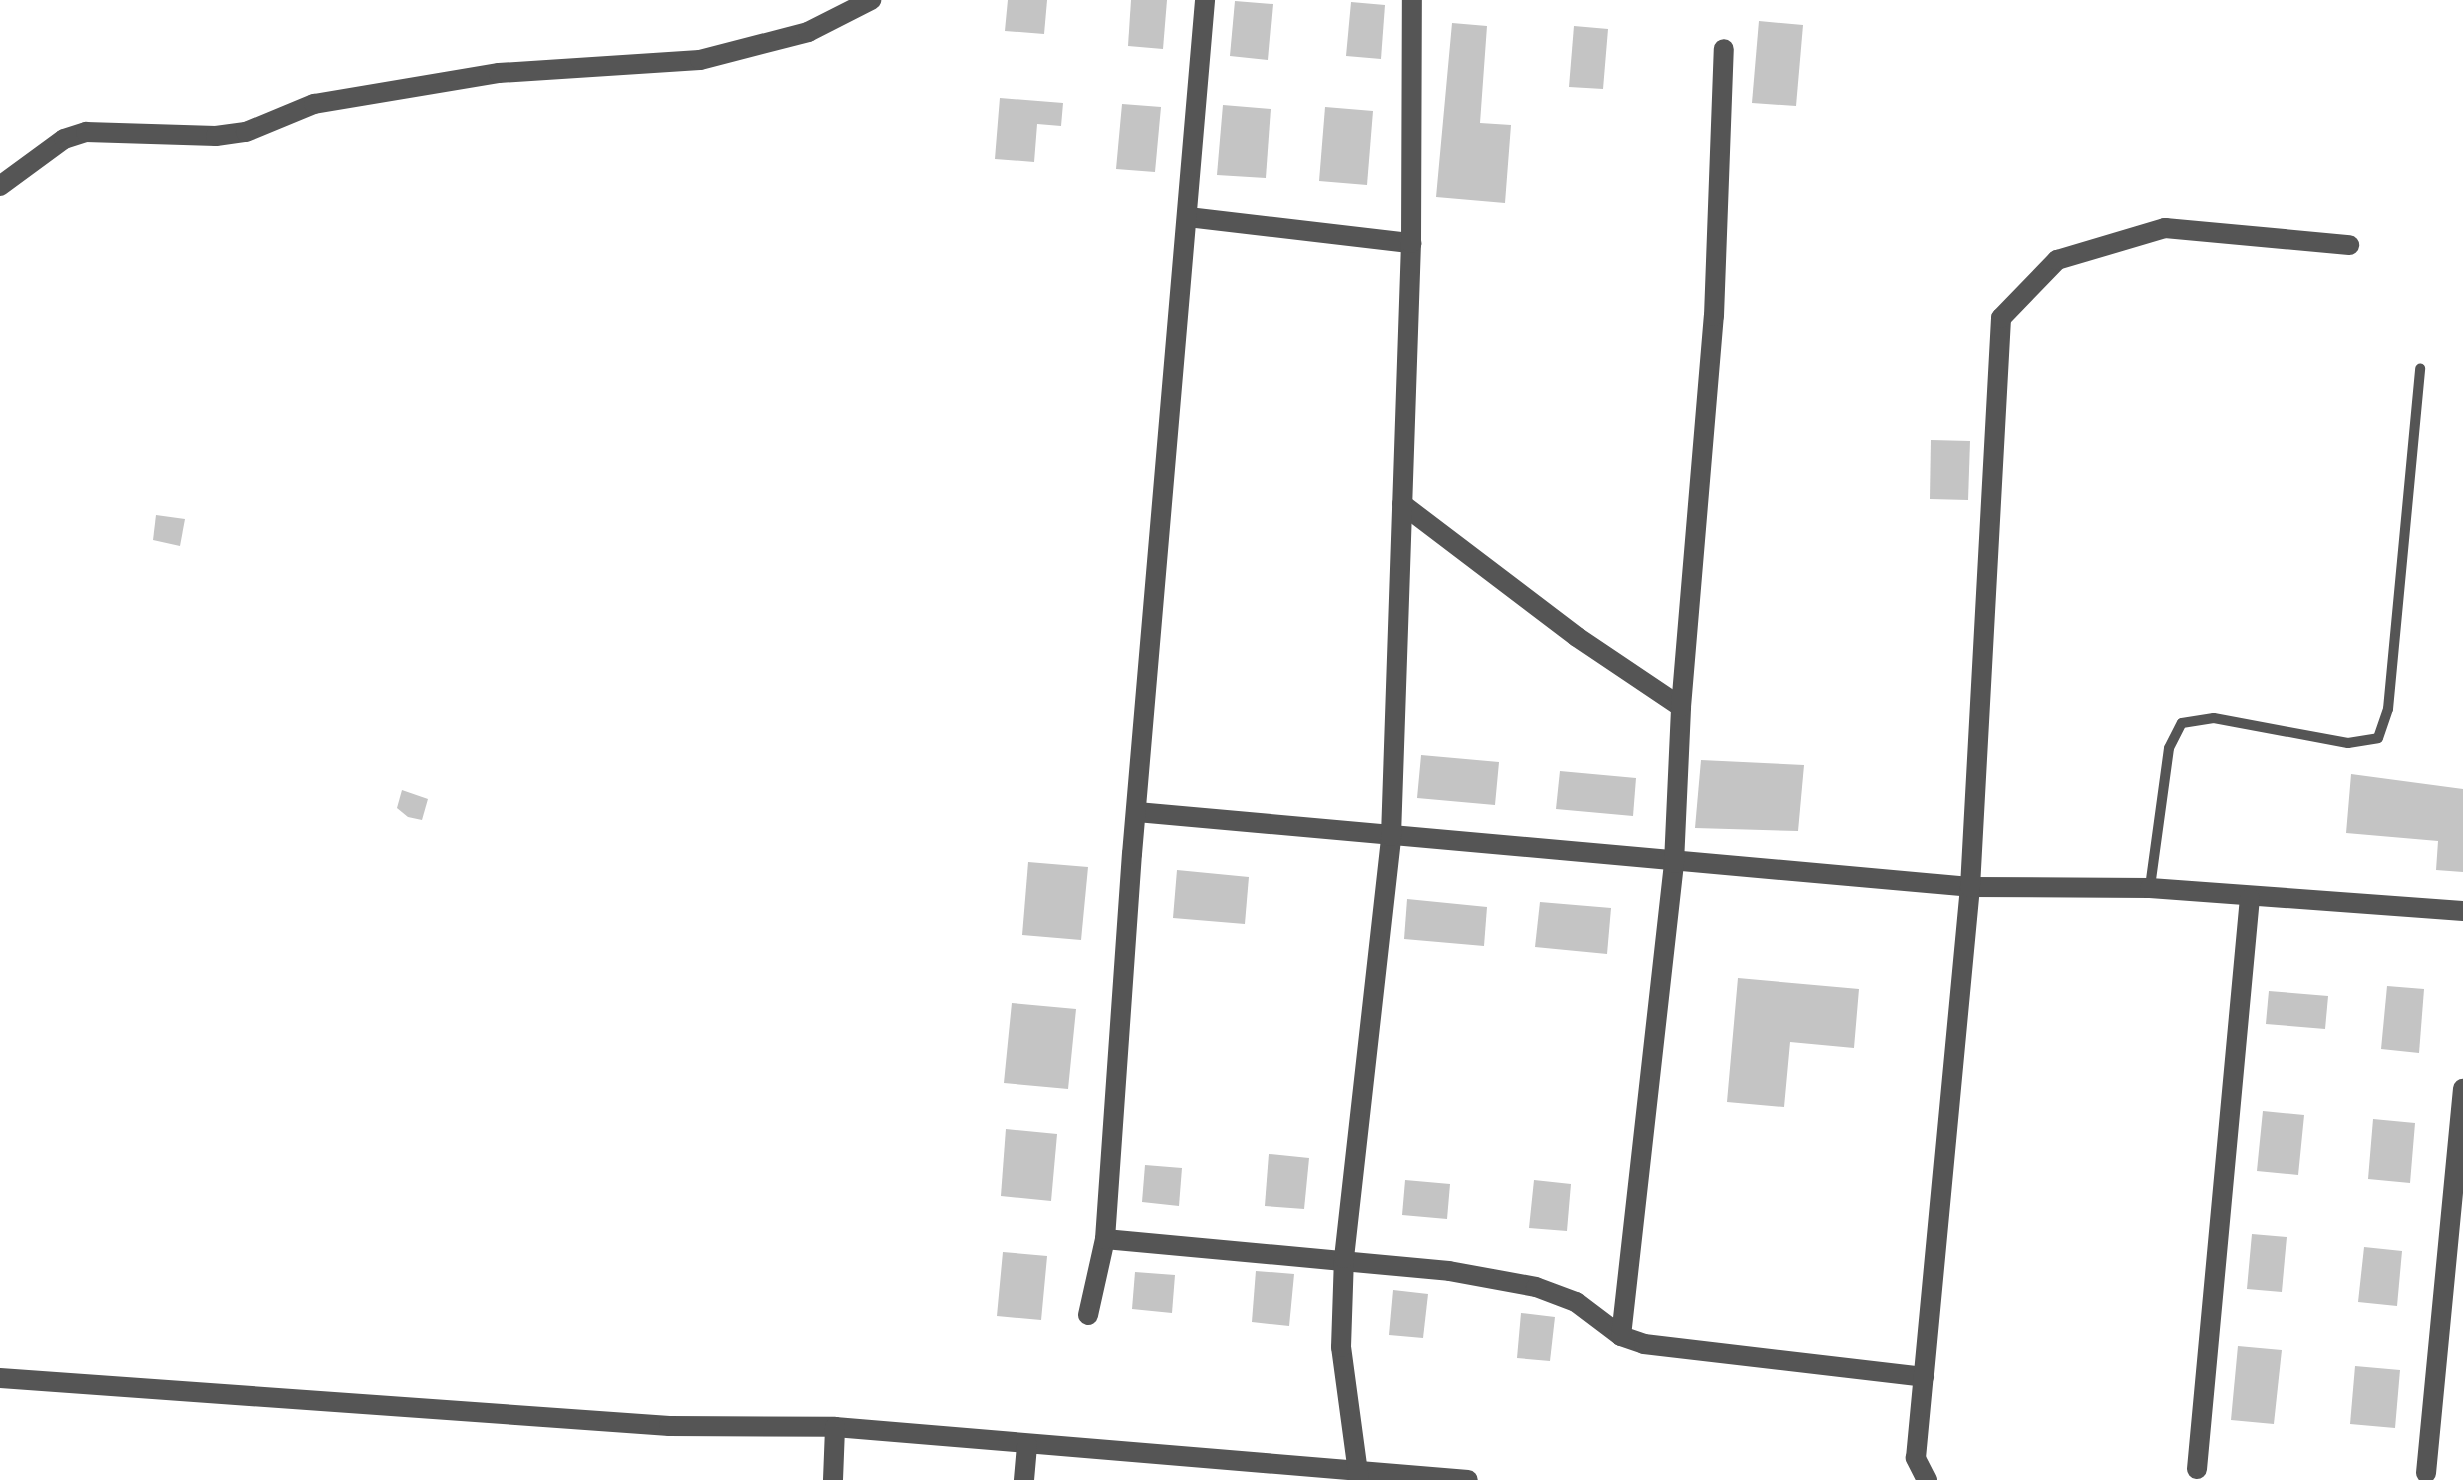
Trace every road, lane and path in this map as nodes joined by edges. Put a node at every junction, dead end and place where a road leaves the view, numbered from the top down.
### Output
1 (872, 0) edge
2 (1206, 0) edge
3 (1412, 0) edge
4 (1724, 49) dead end
5 (0, 186) edge
6 (1188, 216) junction
7 (1410, 243) junction
8 (2350, 245) dead end
9 (2420, 368) dead end
10 (1402, 504) junction
11 (1681, 707) junction
12 (1137, 812) junction
13 (1391, 836) junction
14 (1674, 862) junction
15 (1970, 887) junction
16 (2150, 888) junction
17 (2250, 898) junction
18 (2463, 912) edge
19 (2463, 1088) edge
20 (1105, 1239) junction
21 (1344, 1258) junction
22 (1088, 1315) dead end
23 (1621, 1336) junction
24 (1924, 1377) junction
25 (0, 1378) edge
26 (835, 1427) junction
27 (1028, 1445) junction
28 (2197, 1469) dead end
29 (2426, 1472) dead end
30 (1358, 1475) edge
31 (833, 1480) edge
32 (1024, 1480) edge
33 (1468, 1480) edge
34 (1927, 1480) edge

1 - 5 street
2 - 6 street
3 - 7 street
4 - 11 street
6 - 7 street
6 - 12 street
7 - 10 street
8 - 15 street
9 - 16 lane
10 - 11 street
10 - 13 street
11 - 14 street
12 - 13 street
12 - 20 street
13 - 14 street
13 - 21 street
14 - 15 street
14 - 23 street
15 - 16 street
15 - 24 street
16 - 17 street
17 - 18 street
17 - 28 street
19 - 29 street
20 - 21 street
20 - 22 street
21 - 23 street
21 - 30 street
23 - 24 street
24 - 34 street
25 - 26 street
26 - 27 street
26 - 31 street
27 - 30 street
27 - 32 street
30 - 33 street

